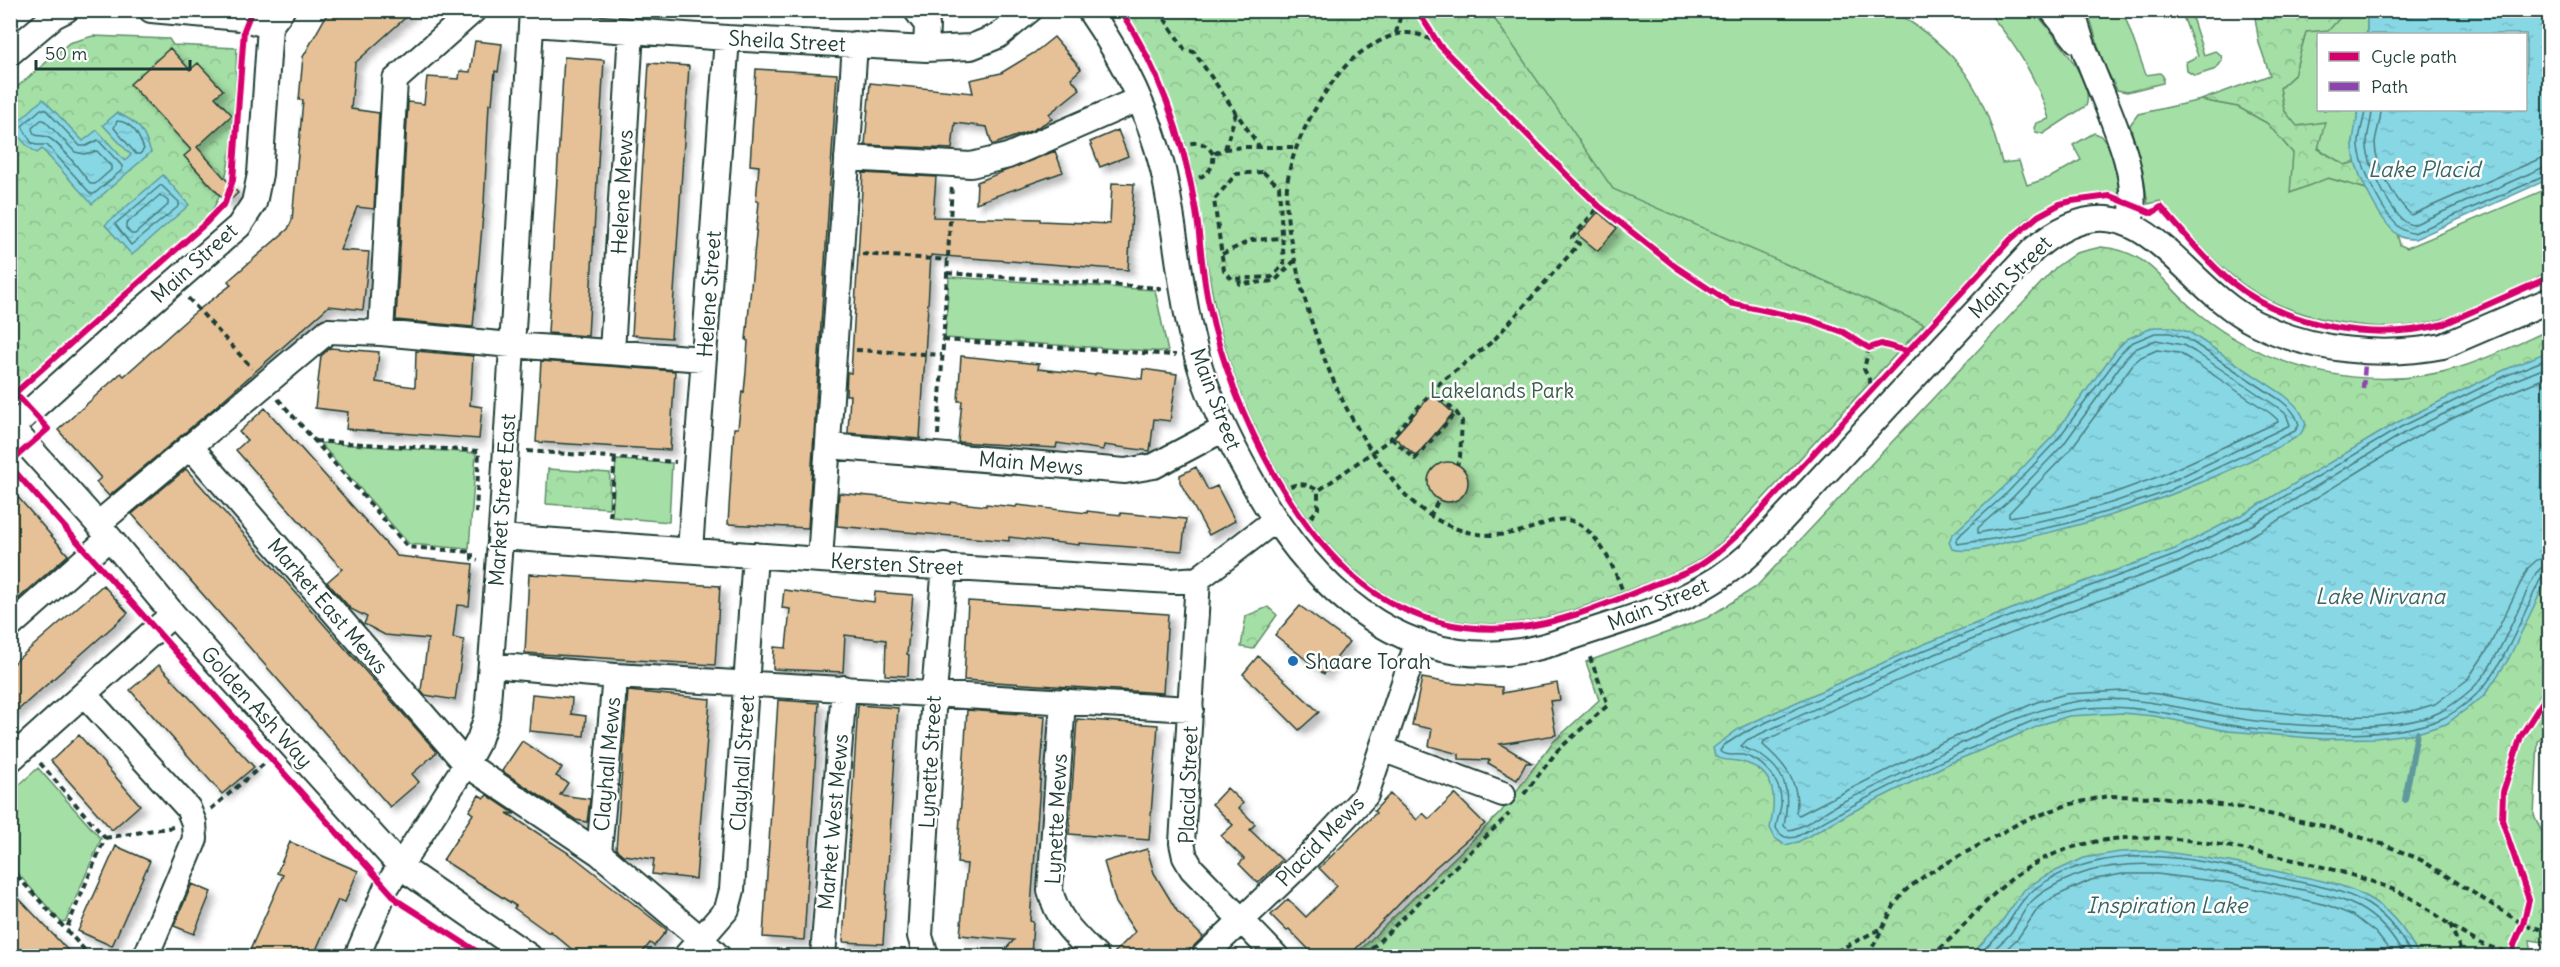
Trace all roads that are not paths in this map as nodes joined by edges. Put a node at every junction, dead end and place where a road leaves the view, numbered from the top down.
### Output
1 (66, 10) edge
2 (151, 10) edge
3 (474, 10) edge
4 (916, 10) edge
5 (1030, 10) edge
6 (1089, 10) edge
7 (2052, 10) edge
8 (2073, 10) edge
9 (532, 17) edge
10 (276, 18) edge
11 (631, 31) junction
12 (727, 38) junction
13 (855, 44) junction
14 (2082, 48) junction
15 (926, 49) junction
16 (10, 53) edge
17 (1139, 99) junction
18 (847, 158) junction
19 (2130, 224) junction
20 (2550, 300) edge
21 (381, 333) junction
22 (511, 345) junction
23 (612, 352) junction
24 (704, 359) junction
25 (11, 429) edge
26 (1224, 429) junction
27 (190, 446) junction
28 (828, 446) junction
29 (1276, 520) junction
30 (104, 531) junction
31 (500, 537) junction
32 (690, 550) junction
33 (755, 555) junction
34 (820, 560) junction
35 (945, 566) junction
36 (1198, 579) junction
37 (173, 614) junction
38 (10, 626) edge
39 (1418, 641) junction
40 (491, 665) junction
41 (615, 676) junction
42 (748, 682) junction
43 (844, 688) junction
44 (934, 693) junction
45 (84, 694) junction
46 (1063, 701) junction
47 (1191, 709) junction
48 (1382, 749) junction
49 (18, 753) edge
50 (466, 764) junction
51 (1503, 794) dead end
52 (599, 853) junction
53 (401, 867) junction
54 (1241, 921) junction
55 (702, 951) edge
56 (146, 957) edge
57 (357, 957) edge
58 (529, 957) edge
59 (823, 957) edge
60 (927, 957) edge
61 (1096, 957) edge
62 (1204, 957) edge
63 (1276, 957) edge

1 - 16 street
2 - 10 street
3 - 21 street
4 - 15 street
5 - 15 street, Sheila Street
6 - 17 street, Main Street
7 - 14 street
8 - 14 street
9 - 11 street, Sheila Street
9 - 22 street, Market Street East
10 - 25 street, Main Street
11 - 12 street, Sheila Street
11 - 23 street, Helene Mews
12 - 13 street, Sheila Street
12 - 24 street, Helene Street
13 - 15 street, Sheila Street
13 - 18 street
14 - 19 street
17 - 18 street
17 - 26 street, Main Street
18 - 28 street
19 - 20 street, Main Street
19 - 39 street, Main Street
21 - 22 street
21 - 27 street
22 - 23 street
22 - 31 street, Market Street East
23 - 24 street
24 - 32 street, Helene Street
25 - 30 street, Golden Ash Way
26 - 28 street, Main Mews
26 - 29 street, Main Street
27 - 30 street
27 - 50 street, Market East Mews
28 - 34 street
29 - 36 street
29 - 39 street, Main Street
30 - 37 street, Golden Ash Way
30 - 38 street
31 - 32 street, Kersten Street
31 - 40 street, Market Street East
32 - 33 street, Kersten Street
33 - 34 street, Kersten Street
33 - 42 street, Clayhall Street
34 - 35 street, Kersten Street
35 - 36 street, Kersten Street
35 - 44 street, Lynette Street
36 - 47 street, Placid Street
37 - 45 street
37 - 53 street, Golden Ash Way
39 - 48 street, Placid Mews
40 - 41 street, Clayhall Mews
40 - 50 street, Market Street East
41 - 42 street, Clayhall Mews
41 - 52 street, Clayhall Mews
42 - 43 street
42 - 55 street, Clayhall Street
43 - 44 street
43 - 59 street, Market West Mews
44 - 46 street
44 - 60 street, Lynette Street
45 - 49 street
45 - 56 street
46 - 47 street
46 - 61 street, Lynette Mews
47 - 54 street, Placid Street
48 - 51 street
48 - 54 street, Placid Mews
50 - 52 street, Clayhall Mews
50 - 53 street, Market Street East
52 - 55 street, Clayhall Mews
53 - 57 street, Market Street East
53 - 58 street, Golden Ash Way
54 - 62 street
54 - 63 street, Placid Street

